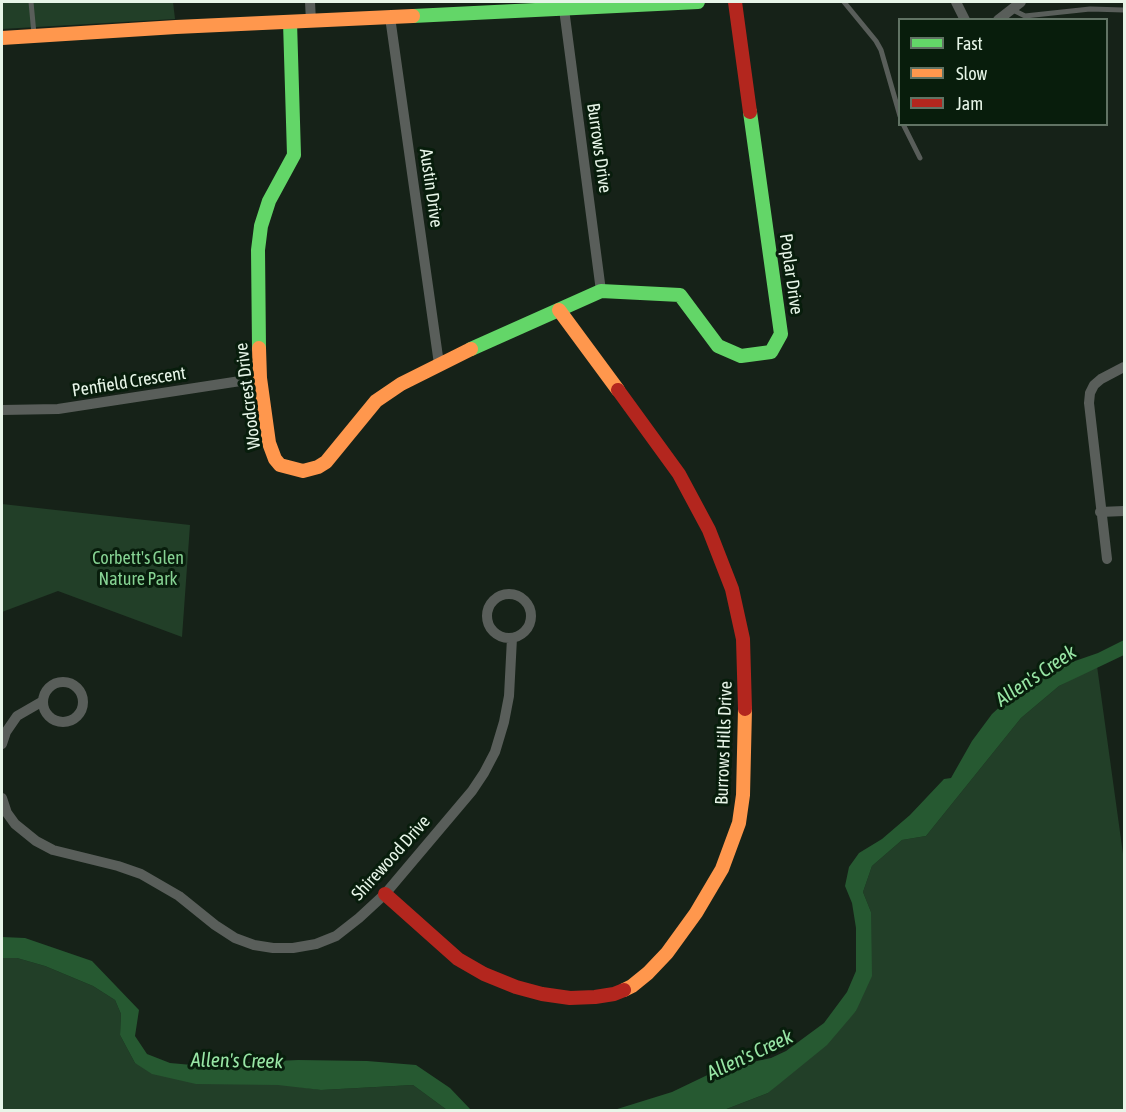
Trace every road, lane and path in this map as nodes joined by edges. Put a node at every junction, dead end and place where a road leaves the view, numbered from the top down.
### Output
1 (31, 2) edge
2 (310, 2) edge
3 (698, 2) edge
4 (735, 2) edge
5 (844, 2) edge
6 (956, 2) edge
7 (1021, 2) edge
8 (521, 6) edge
9 (1010, 8) junction
10 (564, 9) junction
11 (1125, 10) edge
12 (390, 17) junction
13 (964, 18) edge
14 (1000, 18) edge
15 (311, 21) junction
16 (290, 22) junction
17 (34, 36) junction
18 (2, 38) edge
19 (898, 111) edge
20 (904, 126) edge
21 (920, 158) dead end
22 (601, 291) junction
23 (559, 309) junction
24 (439, 364) junction
25 (1125, 367) edge
26 (260, 378) junction
27 (2, 410) edge
28 (1125, 511) edge
29 (1100, 512) junction
30 (1107, 559) dead end
31 (512, 638) junction
32 (43, 701) dead end
33 (2, 744) edge
34 (2, 798) edge
35 (385, 894) junction

1 - 17 lane
2 - 15 street
3 - 10 street
4 - 22 street, Poplar Drive
5 - 19 lane
6 - 13 street
7 - 9 street
8 - 10 street
8 - 12 street
9 - 11 lane
9 - 14 street
10 - 22 street, Burrows Drive
12 - 15 street
12 - 24 street, Austin Drive
15 - 16 street
16 - 17 street
16 - 26 street, Woodcrest Drive
17 - 18 street
20 - 21 lane
22 - 23 street, Woodcrest Drive
23 - 24 street, Woodcrest Drive
23 - 35 street, Burrows Hills Drive
24 - 26 street, Woodcrest Drive
25 - 29 street
26 - 27 street, Penfield Crescent
28 - 29 street
29 - 30 street
31 - 31 street
31 - 35 street, Shirewood Drive
32 - 33 street
34 - 35 street, Shirewood Drive

